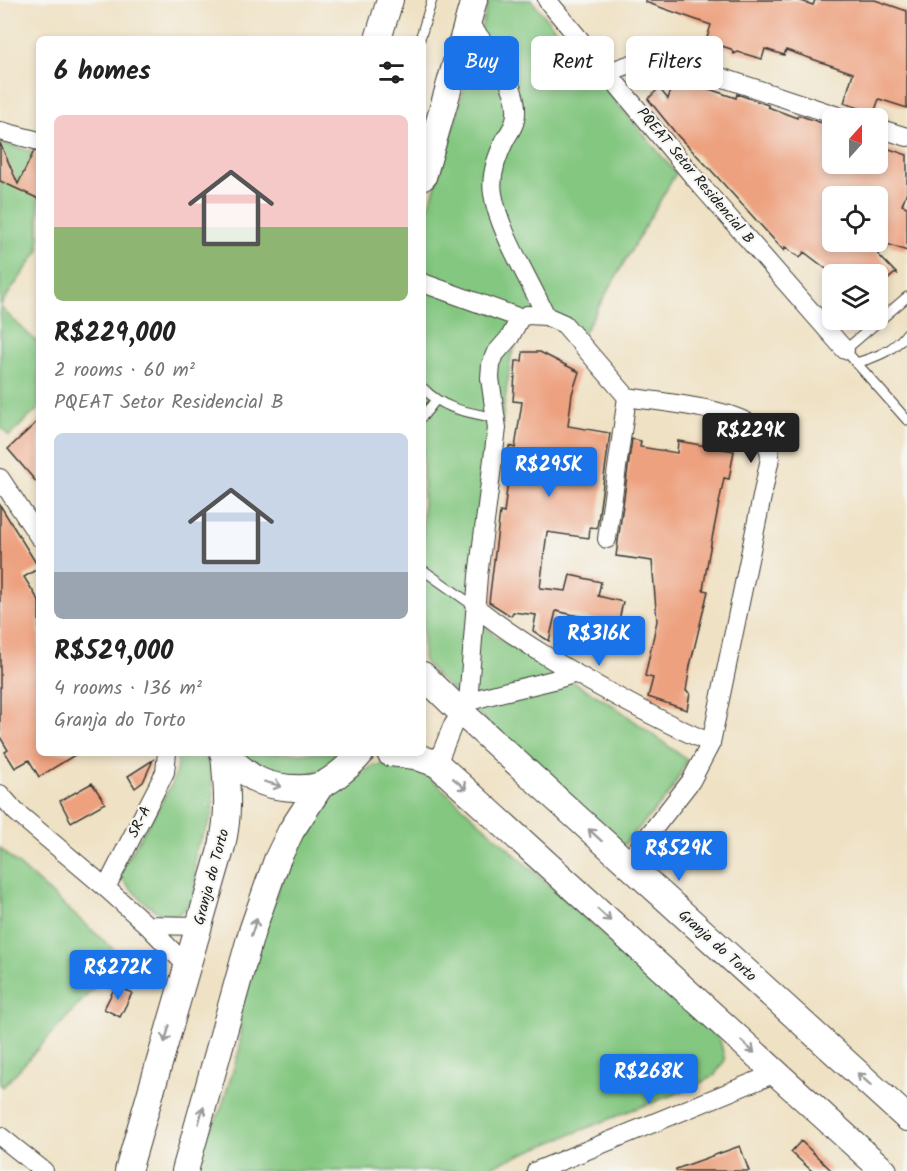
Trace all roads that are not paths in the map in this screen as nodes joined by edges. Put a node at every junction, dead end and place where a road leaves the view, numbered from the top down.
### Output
1 (390, 0) edge
2 (432, 0) edge
3 (547, 0) edge
4 (471, 12) edge
5 (379, 36) edge
6 (421, 36) edge
7 (577, 36) edge
8 (614, 70) edge
9 (614, 81) edge
10 (822, 111) edge
11 (0, 131) edge
12 (888, 131) edge
13 (907, 137) edge
14 (36, 140) edge
15 (426, 167) edge
16 (426, 284) edge
17 (907, 297) edge
18 (546, 316) junction
19 (520, 318) junction
20 (907, 333) edge
21 (851, 356) junction
22 (426, 391) edge
23 (627, 397) junction
24 (435, 400) junction
25 (426, 412) edge
26 (496, 418) junction
27 (907, 420) edge
28 (0, 478) edge
29 (36, 532) edge
30 (607, 539) dead end
31 (426, 572) edge
32 (477, 608) junction
33 (573, 674) junction
34 (426, 677) edge
35 (464, 707) junction
36 (711, 743) junction
37 (167, 756) edge
38 (224, 756) edge
39 (228, 756) edge
40 (357, 756) edge
41 (415, 756) edge
42 (437, 764) junction
43 (321, 785) junction
44 (0, 794) edge
45 (626, 864) junction
46 (106, 888) junction
47 (147, 925) junction
48 (199, 926) junction
49 (187, 966) junction
50 (776, 1073) junction
51 (907, 1118) edge
52 (0, 1137) edge
53 (44, 1171) edge
54 (128, 1171) edge
55 (185, 1171) edge
56 (536, 1171) edge
57 (884, 1171) edge

1 - 5 street
2 - 6 lane
3 - 7 street, PQEAT Setor Residencial B
4 - 15 street
4 - 18 street
8 - 10 street
9 - 21 street, PQEAT Setor Residencial B
11 - 14 street
12 - 13 street
16 - 19 street
17 - 21 lane
18 - 19 street
18 - 23 street
19 - 26 street
20 - 21 lane
21 - 27 lane, PQEAT Setor Residencial B
22 - 24 lane
23 - 30 street
23 - 36 street
24 - 25 lane
24 - 26 lane
26 - 32 street
28 - 29 street
31 - 32 lane
32 - 33 street
32 - 35 street
33 - 35 street
33 - 36 street
34 - 35 street, Granja do Torto
35 - 42 street
45 -> 35 street, Granja do Torto
36 - 45 street
37 - 46 street, SR-A
38 - 48 street, Granja do Torto
39 -> 43 street
40 - 43 street
41 - 42 street
42 -> 50 street
55 -> 43 street
44 - 46 street
51 -> 45 street, Granja do Torto
46 - 47 street
47 - 48 street
47 - 49 street
48 - 49 street, Granja do Torto
49 -> 54 street, Granja do Torto
50 - 56 street
50 - 57 street
52 - 53 street

